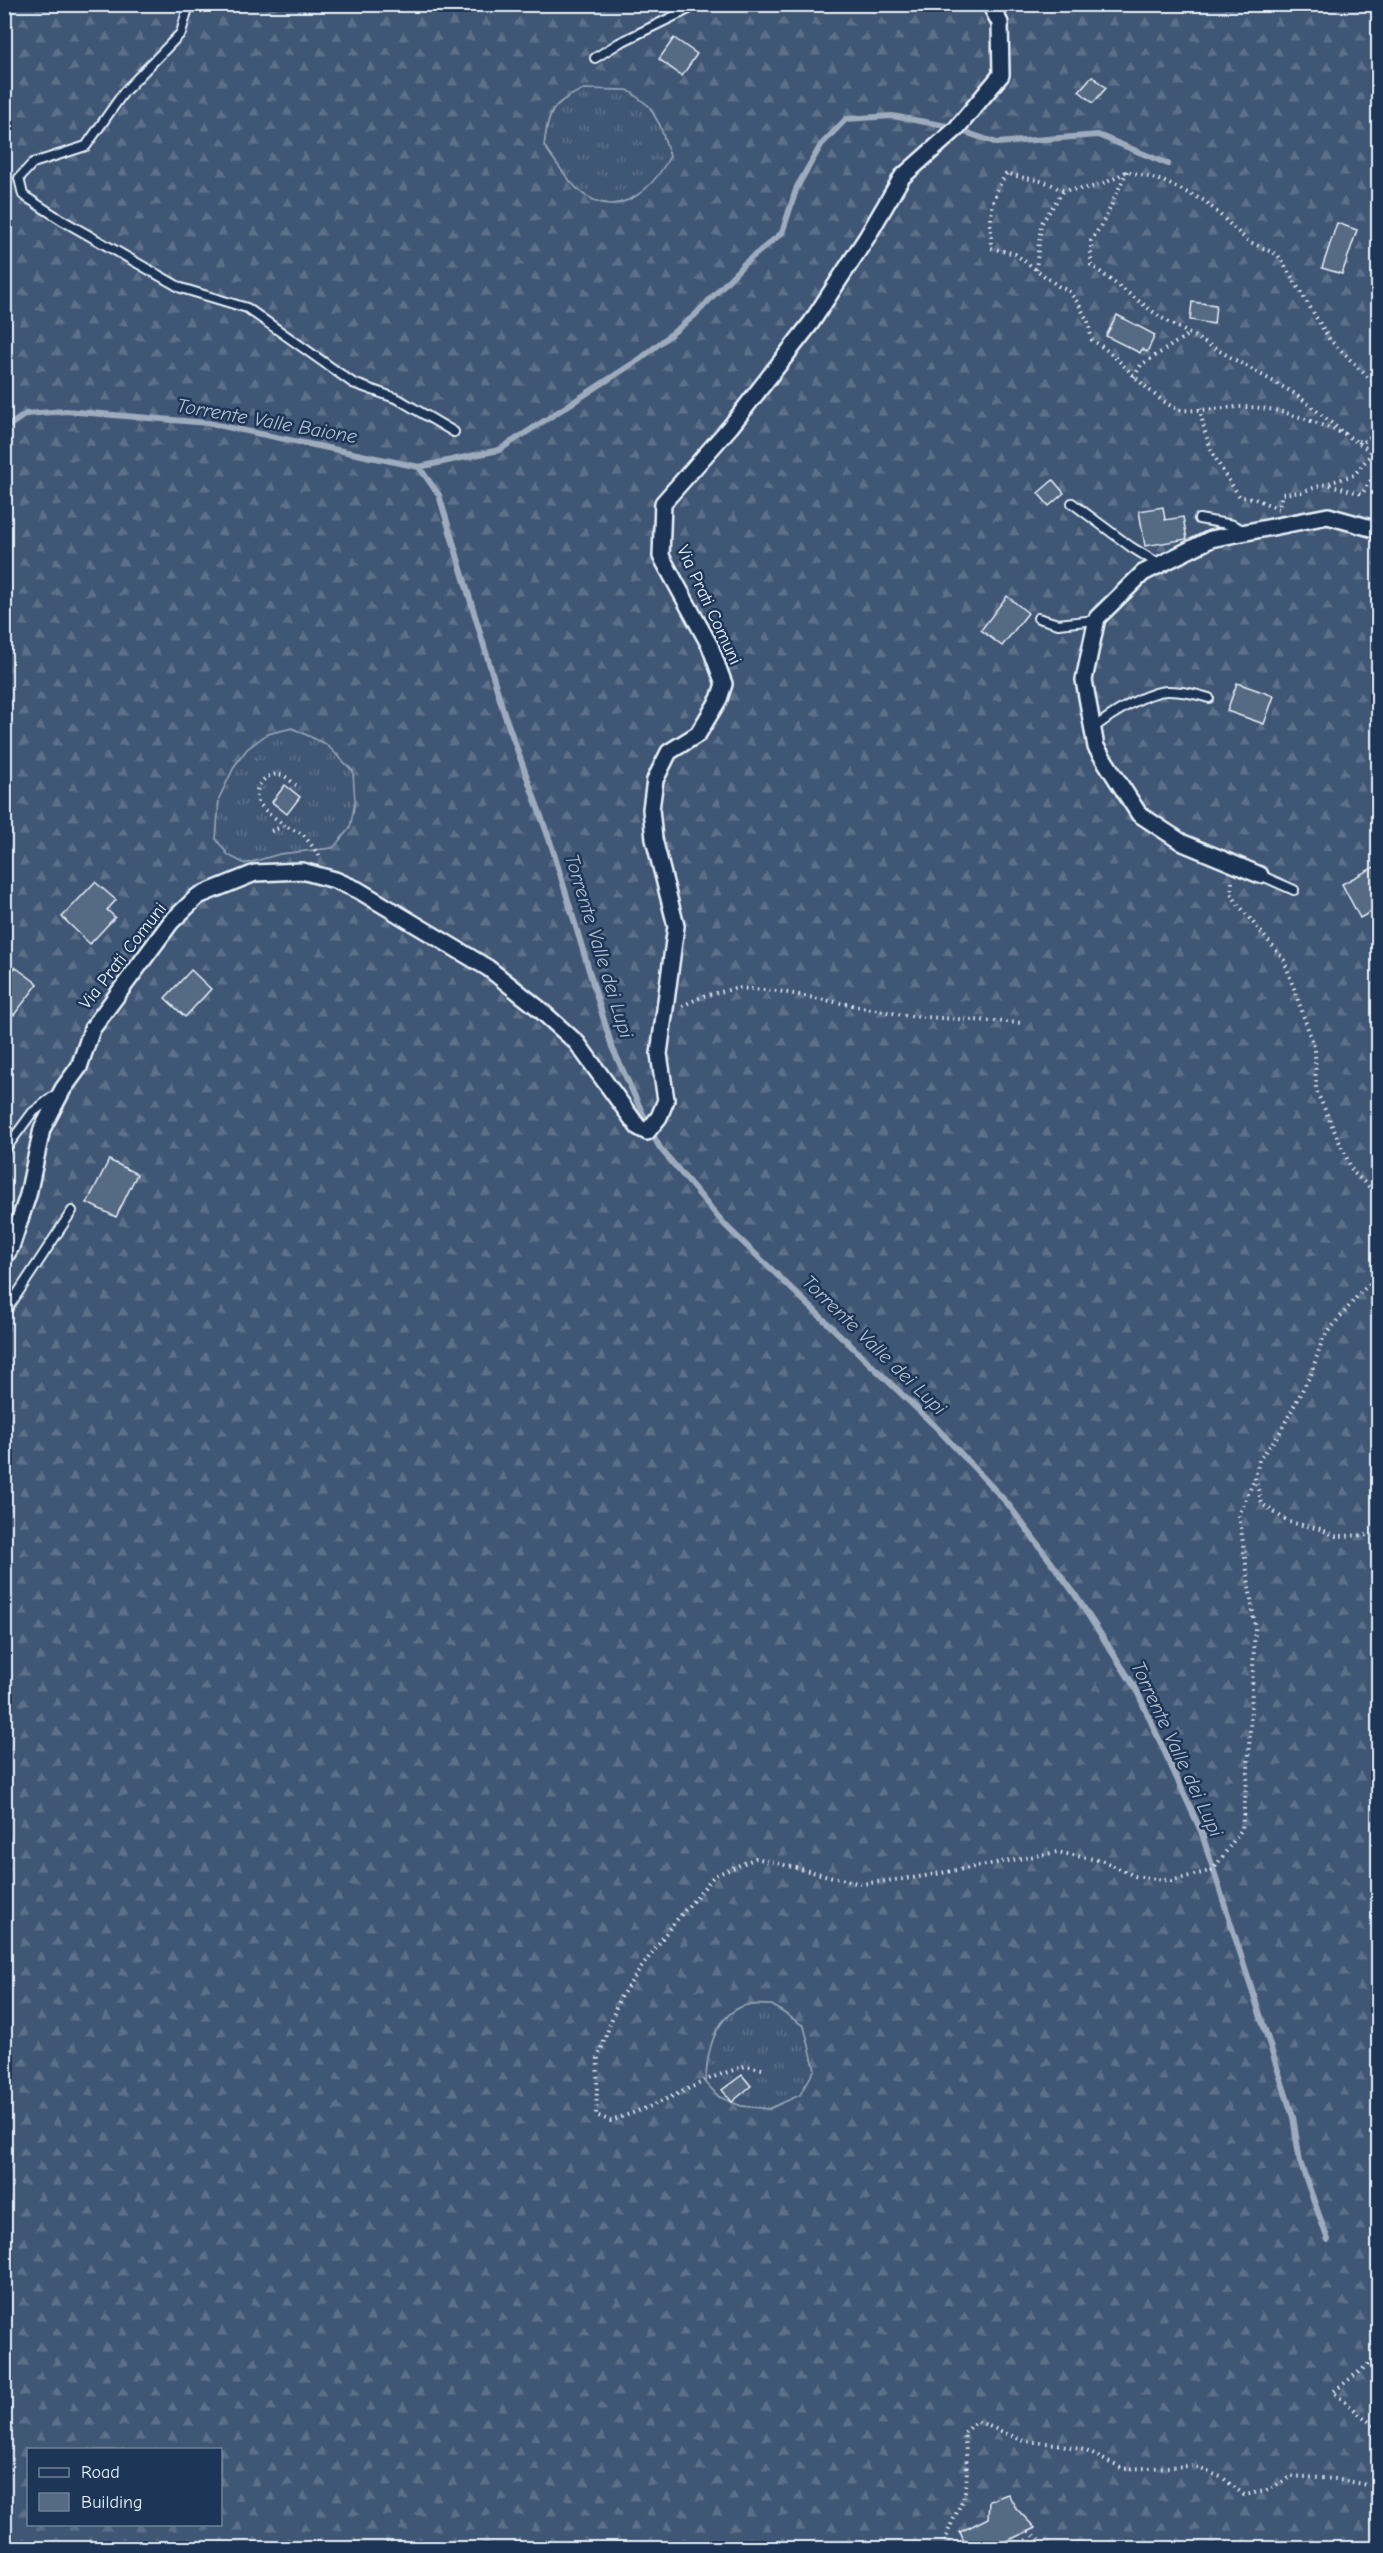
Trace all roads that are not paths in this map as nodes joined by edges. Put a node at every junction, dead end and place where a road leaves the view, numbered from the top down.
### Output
1 (189, 4) edge
2 (699, 4) edge
3 (990, 4) edge
4 (595, 58) dead end
5 (454, 432) dead end
6 (1072, 503) dead end
7 (1199, 519) dead end
8 (1378, 530) edge
9 (1246, 532) junction
10 (1160, 564) junction
11 (1038, 618) dead end
12 (1096, 620) junction
13 (1209, 698) dead end
14 (1092, 729) junction
15 (1260, 875) joint
16 (1294, 890) dead end
17 (63, 1089) junction
18 (4, 1151) edge
19 (72, 1211) dead end
20 (4, 1258) edge
21 (4, 1314) edge

1 - 5 lane
2 - 4 lane
3 - 17 street, Via Prati Comuni
6 - 10 lane
7 - 9 lane
8 - 9 street
9 - 10 street
10 - 12 street
11 - 12 lane
12 - 14 street
13 - 14 lane
14 - 15 street
15 - 16 lane
17 - 18 lane
17 - 20 street, Via Prati Comuni
19 - 21 lane

